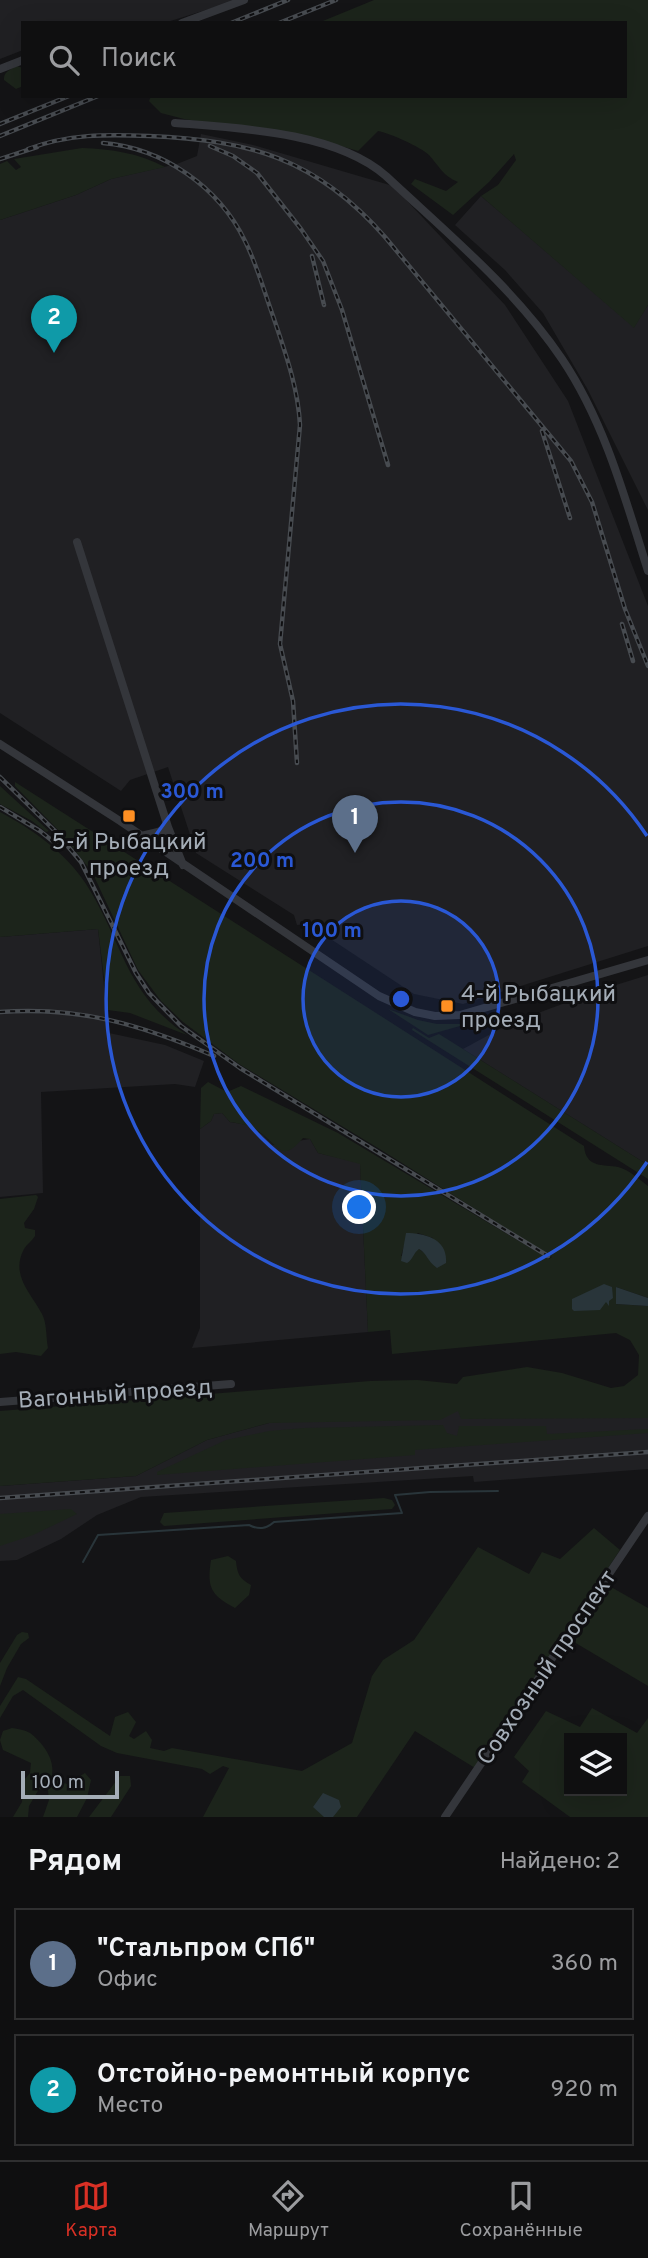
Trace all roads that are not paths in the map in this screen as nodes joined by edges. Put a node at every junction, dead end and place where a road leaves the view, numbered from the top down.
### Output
1 (244, 0) edge
2 (187, 21) edge
3 (21, 61) edge
4 (0, 69) edge
5 (175, 123) dead end
6 (77, 542) dead end
7 (648, 570) edge
8 (0, 744) edge
9 (168, 827) junction
10 (141, 836) junction
11 (158, 846) junction
12 (183, 865) junction
13 (648, 960) edge
14 (231, 1384) dead end
15 (0, 1402) edge
16 (648, 1516) edge
17 (445, 1817) edge

1 - 2 street
3 - 4 street
5 - 7 street
6 - 9 street
8 - 10 street
9 - 10 street
9 - 11 street
9 - 12 street
10 - 11 street
11 - 12 street
12 - 13 street
14 - 15 street, Вагонный проезд
16 - 17 street, Совхозный проспект

